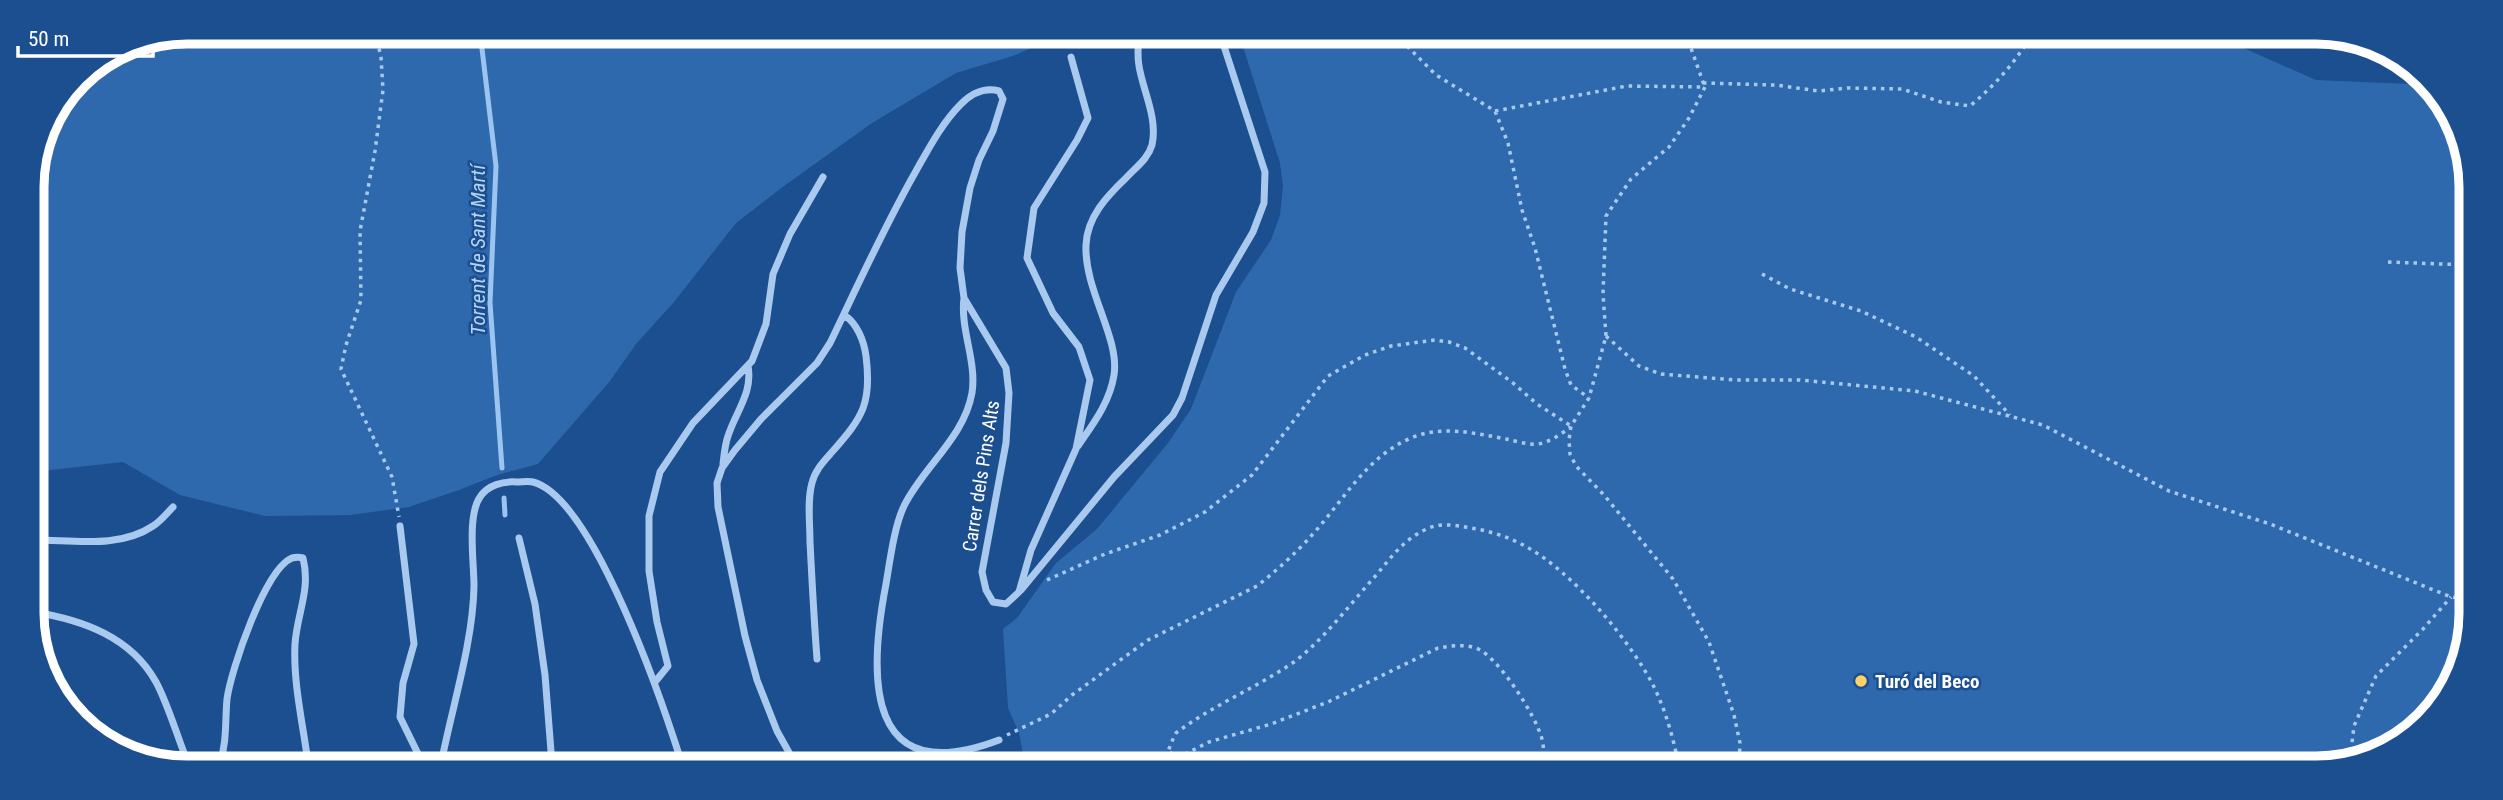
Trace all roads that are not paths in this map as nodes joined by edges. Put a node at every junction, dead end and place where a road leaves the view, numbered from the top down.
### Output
1 (1139, 44) edge
2 (1223, 44) edge
3 (1071, 57) dead end
4 (823, 177) dead end
5 (964, 298) junction
6 (844, 315) junction
7 (748, 366) junction
8 (1076, 449) junction
9 (722, 468) junction
10 (173, 507) dead end
11 (400, 526) road end
12 (519, 538) dead end
13 (44, 540) edge
14 (1019, 592) junction
15 (44, 615) edge
16 (817, 659) dead end
17 (655, 682) junction
18 (999, 740) road end
19 (185, 756) edge
20 (222, 756) edge
21 (307, 756) edge
22 (419, 756) edge
23 (443, 756) edge
24 (551, 756) edge
25 (679, 756) edge
26 (791, 756) edge

1 - 8 street
2 - 14 street
3 - 8 street
4 - 7 street
5 - 6 street, Carrer dels Pins Alts
5 - 14 street, Carrer dels Pins Alts
5 - 18 street
6 - 9 street, Carrer dels Pins Alts
6 - 16 street
7 - 9 street
7 - 17 street
8 - 14 street
9 - 26 street
10 - 13 street
11 - 22 street
12 - 24 street
15 - 19 street
17 - 23 street
17 - 25 street
20 - 21 street

